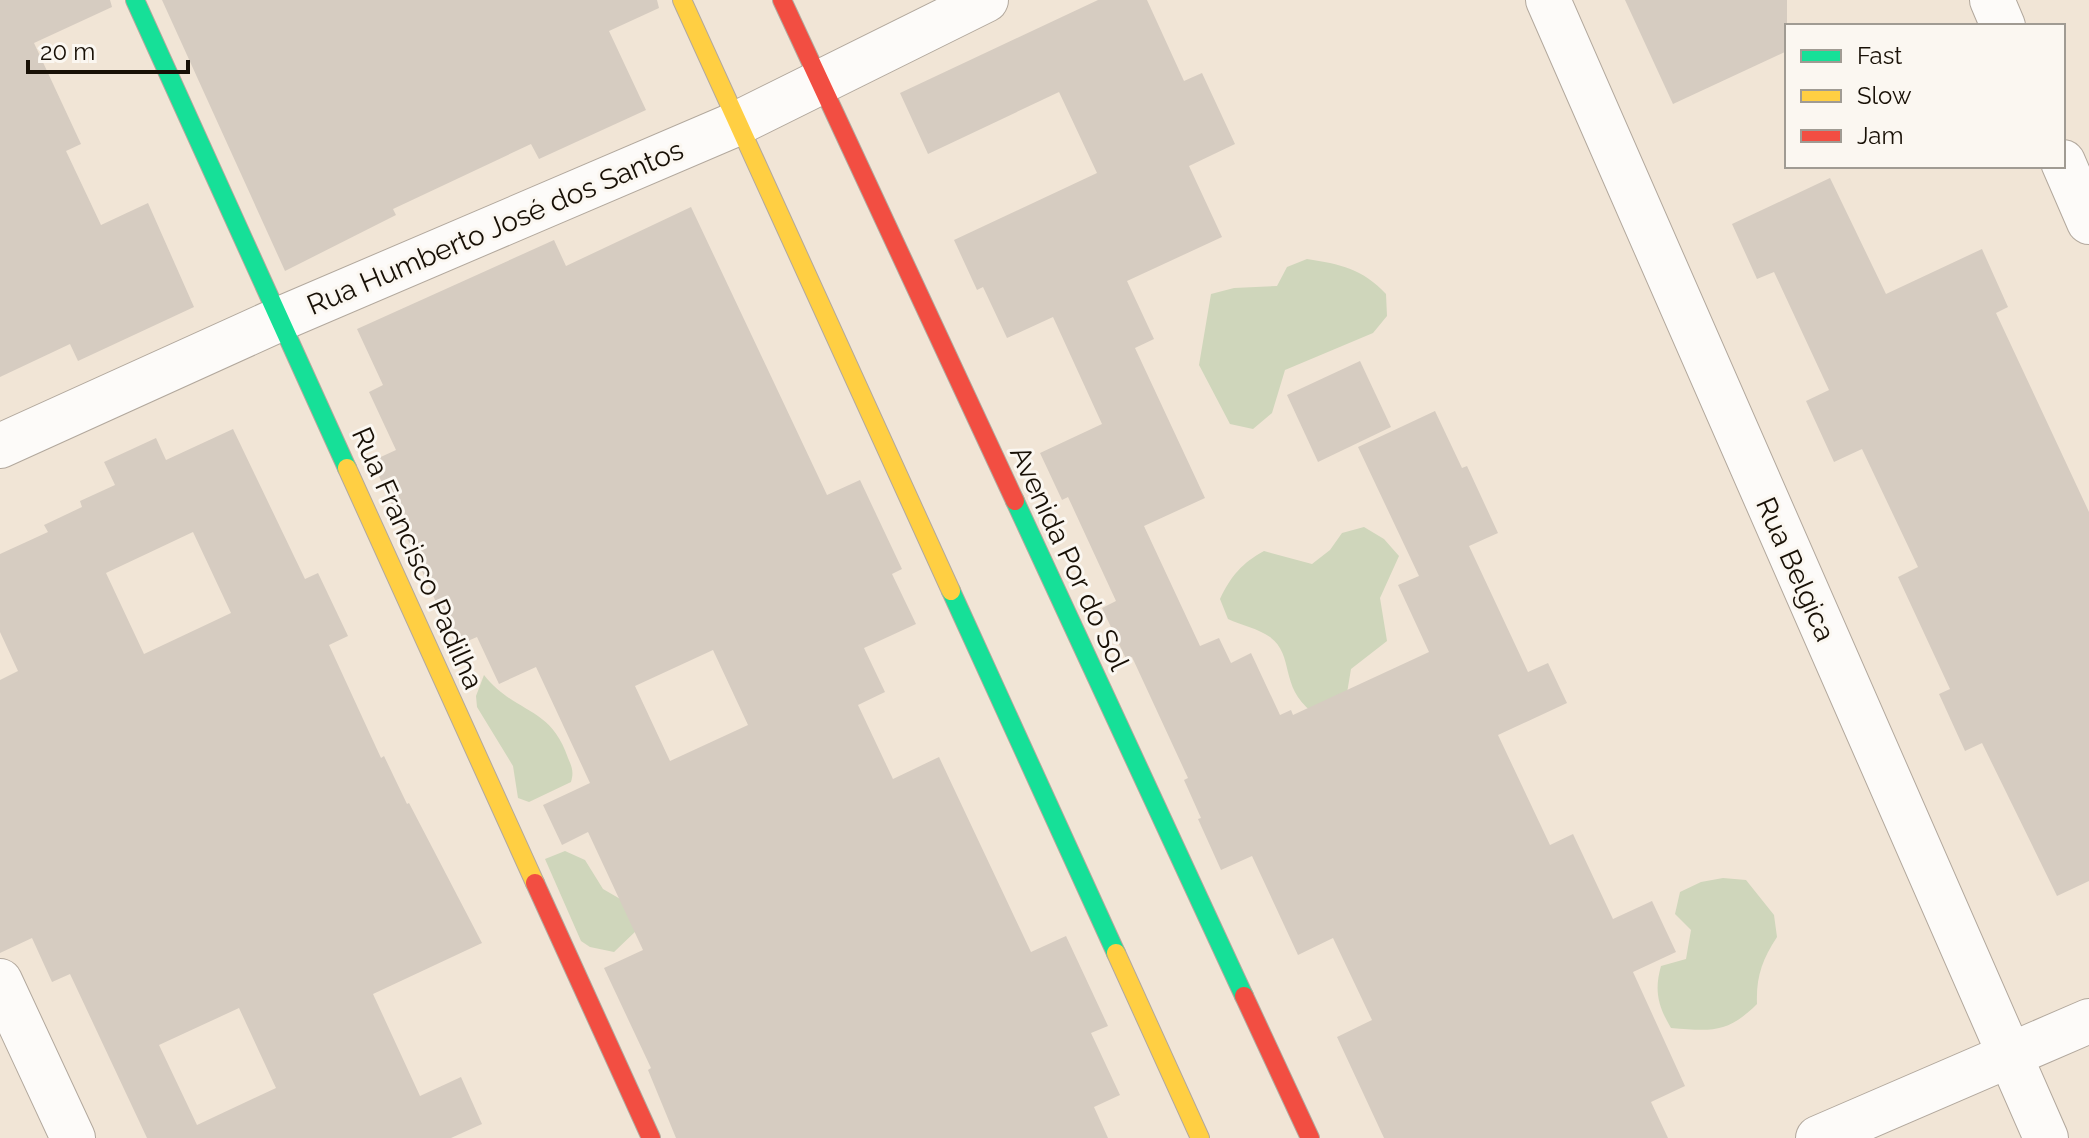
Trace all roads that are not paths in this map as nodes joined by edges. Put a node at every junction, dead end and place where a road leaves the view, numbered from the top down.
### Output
1 (135, 0) edge
2 (682, 0) edge
3 (782, 0) edge
4 (986, 0) edge
5 (1548, 0) edge
6 (1992, 0) edge
7 (2002, 24) edge
8 (818, 81) junction
9 (736, 124) junction
10 (2065, 167) edge
11 (2089, 222) edge
12 (280, 319) junction
13 (0, 446) edge
14 (0, 981) edge
15 (2089, 1021) edge
16 (2008, 1056) junction
17 (73, 1138) edge
18 (651, 1138) edge
19 (1200, 1138) edge
20 (1310, 1138) edge
21 (1818, 1138) edge
22 (2046, 1138) edge

1 - 12 street, Rua Francisco Padilha
2 - 9 street
3 - 8 street, Avenida Por do Sol
4 - 8 street, Rua Humberto José dos Santos
5 - 16 street, Rua Belgica
6 - 7 street
8 - 9 street, Rua Humberto José dos Santos
8 - 20 street, Avenida Por do Sol
9 - 12 street, Rua Humberto José dos Santos
9 - 19 street
10 - 11 street
12 - 13 street, Rua Humberto José dos Santos
12 - 18 street, Rua Francisco Padilha
14 - 17 street
15 - 16 street
16 - 21 street
16 - 22 street, Rua Belgica

